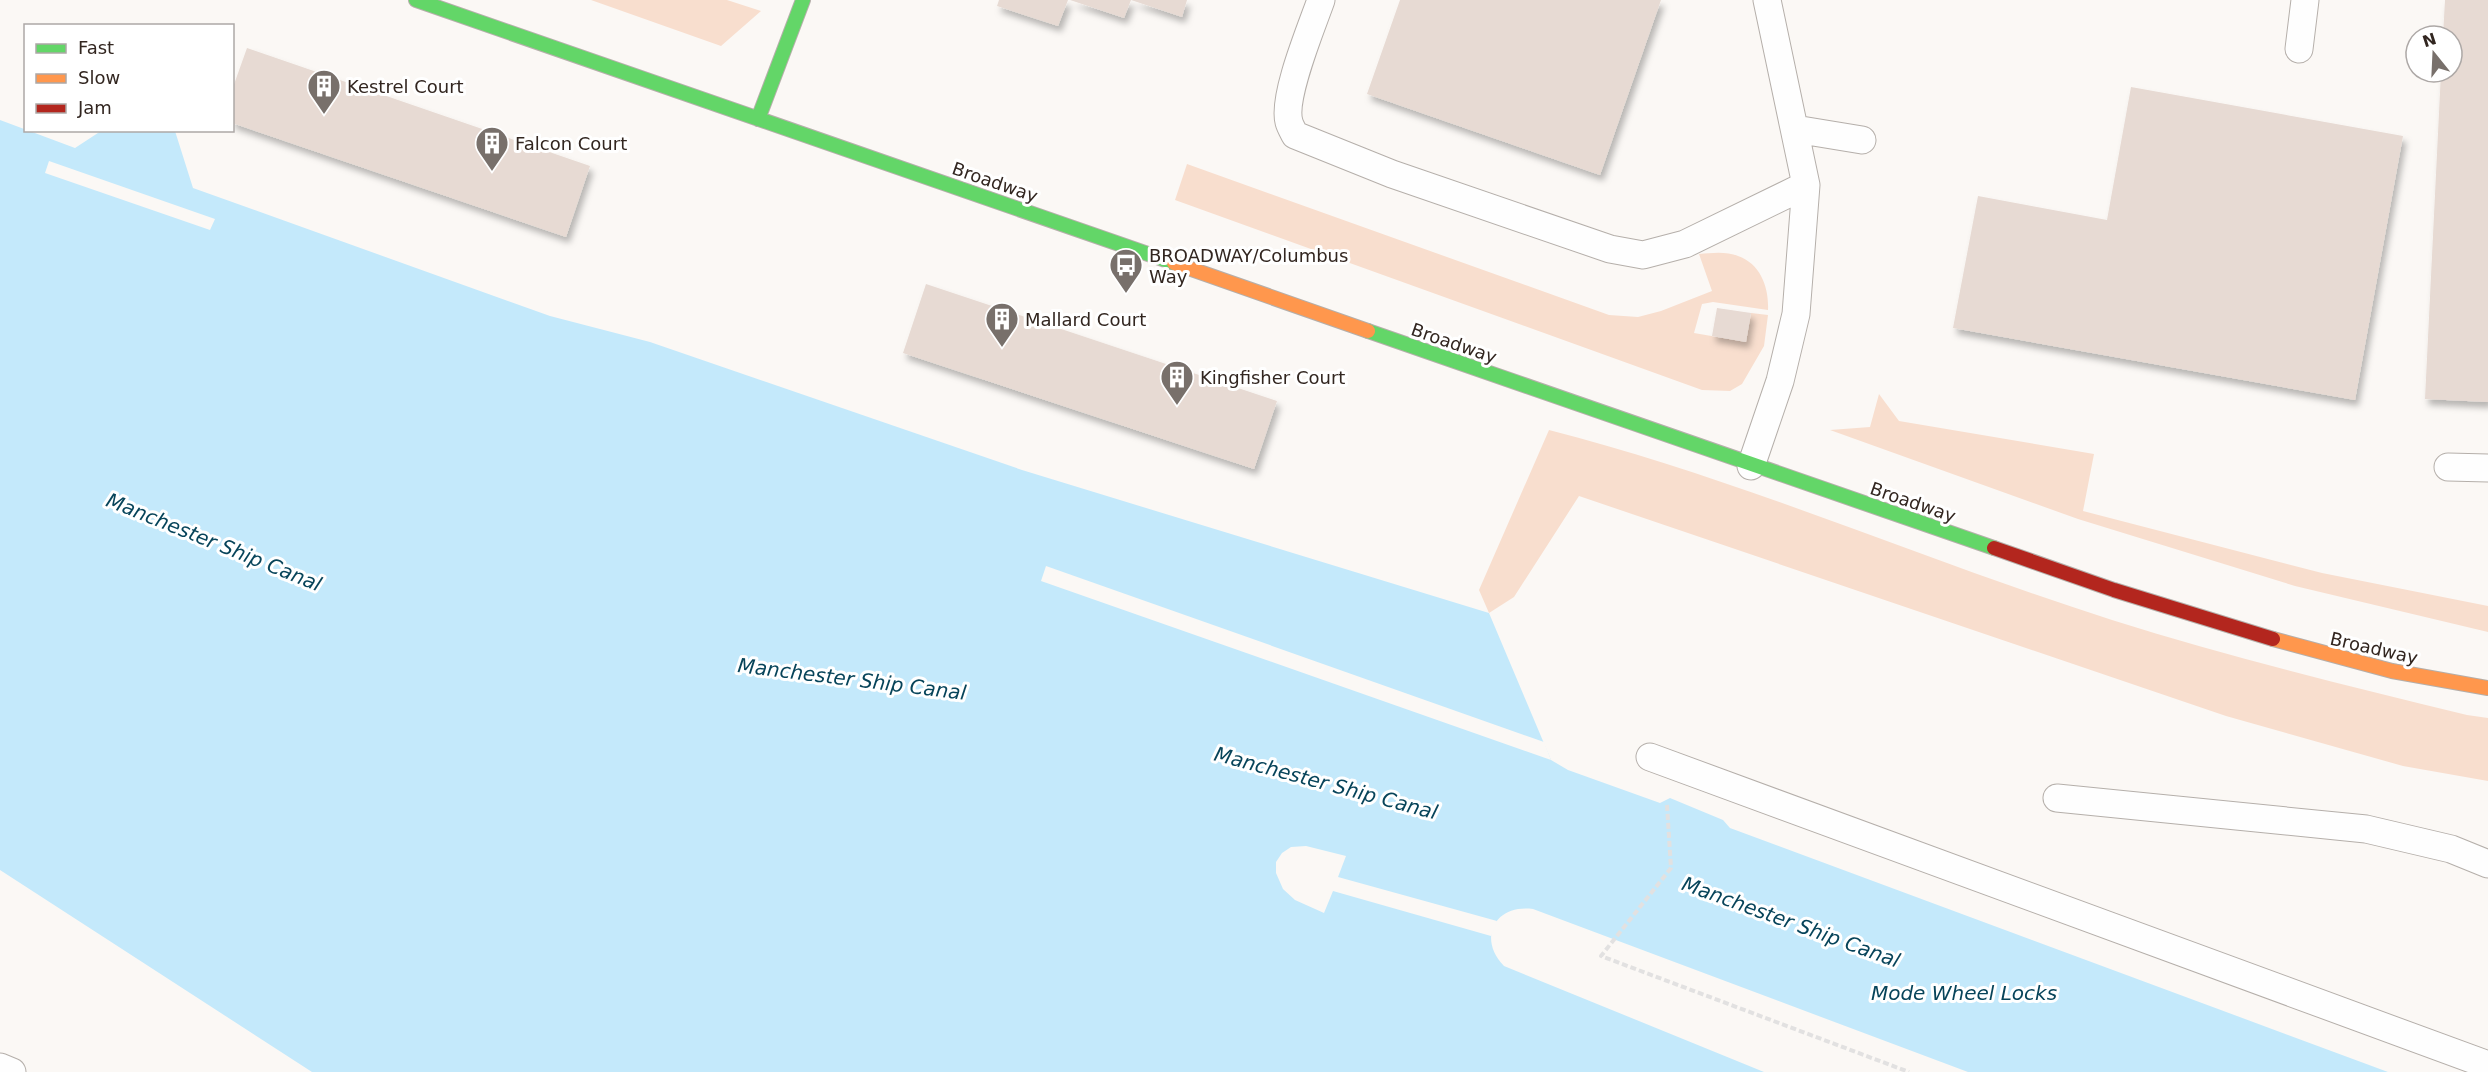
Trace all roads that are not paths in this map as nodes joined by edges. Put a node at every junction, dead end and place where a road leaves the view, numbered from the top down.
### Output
1 (416, 0) edge
2 (803, 0) edge
3 (1321, 0) edge
4 (1767, 0) edge
5 (2305, 0) edge
6 (2299, 49) dead end
7 (758, 119) junction
8 (1796, 129) junction
9 (1862, 140) dead end
10 (1806, 185) junction
11 (1751, 466) junction
12 (2448, 467) dead end
13 (2488, 468) edge
14 (2488, 688) edge
15 (1657, 760) road end
16 (2057, 798) dead end
17 (2488, 864) edge
18 (2488, 1065) edge
19 (0, 1067) edge
20 (12, 1072) edge

1 - 7 street, Broadway
2 - 7 street
3 - 10 lane
4 - 8 lane
5 - 6 lane
7 - 11 street, Broadway
8 - 9 lane
8 - 10 lane
10 - 11 lane
11 - 14 street, Broadway
12 - 13 lane
15 - 18 lane
16 - 17 lane
19 - 20 lane

